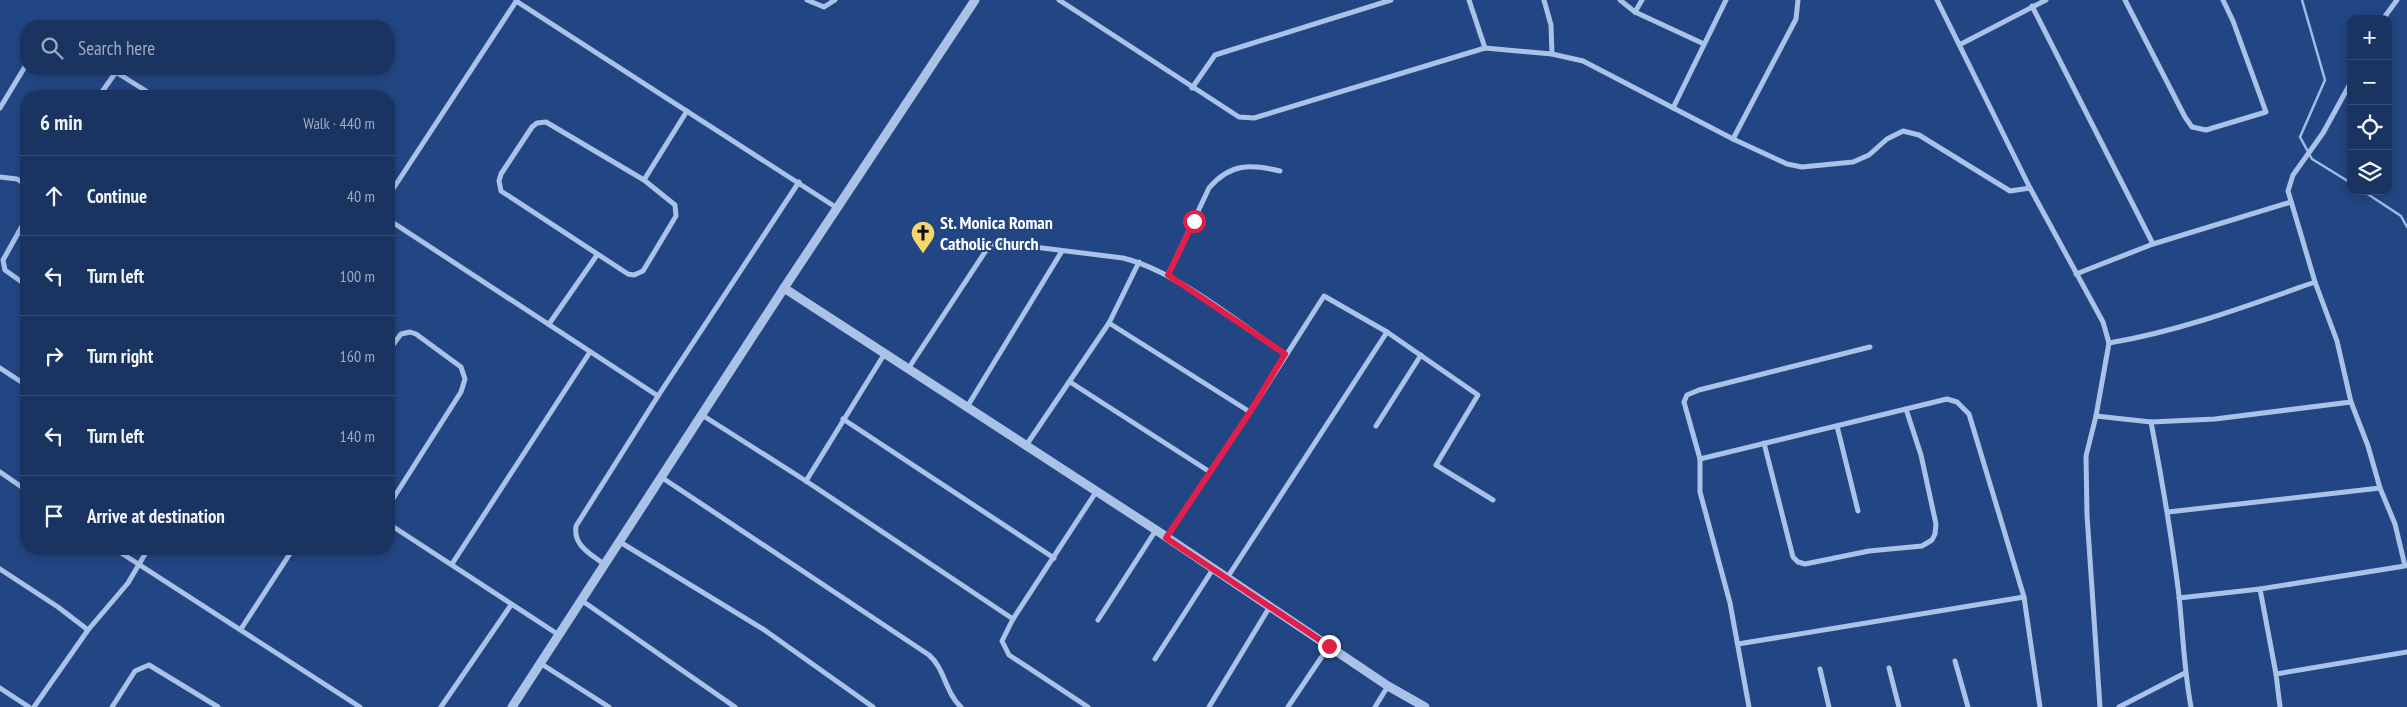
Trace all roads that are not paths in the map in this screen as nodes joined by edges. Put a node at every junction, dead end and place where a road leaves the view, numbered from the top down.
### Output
1 (807, 0) edge
2 (835, 0) edge
3 (975, 0) edge
4 (1060, 0) edge
5 (1391, 0) edge
6 (1469, 0) edge
7 (1544, 0) edge
8 (1620, 0) edge
9 (1642, 0) edge
10 (1726, 0) edge
11 (1798, 0) edge
12 (1937, 0) edge
13 (2046, 0) edge
14 (2124, 0) edge
15 (2223, 0) edge
16 (2397, 0) edge
17 (516, 1) edge
18 (2032, 6) junction
19 (1635, 12) junction
20 (2387, 15) edge
21 (1704, 44) junction
22 (1960, 44) junction
23 (1485, 48) junction
24 (1552, 54) junction
25 (20, 75) edge
26 (110, 75) edge
27 (121, 75) edge
28 (1192, 88) junction
29 (2347, 89) edge
30 (102, 90) edge
31 (145, 90) edge
32 (0, 108) edge
33 (1673, 108) junction
34 (687, 111) junction
35 (1734, 139) junction
36 (1280, 171) dead end
37 (0, 177) edge
38 (644, 180) junction
39 (20, 181) edge
40 (799, 182) junction
41 (395, 186) edge
42 (2030, 188) junction
43 (2291, 202) junction
44 (837, 208) junction
45 (395, 224) edge
46 (20, 230) edge
47 (2153, 244) junction
48 (1062, 251) junction
49 (597, 255) junction
50 (1140, 262) junction
51 (2076, 274) junction
52 (1168, 275) junction
53 (20, 281) edge
54 (2315, 282) junction
55 (784, 288) junction
56 (1109, 323) junction
57 (549, 324) junction
58 (1387, 332) junction
59 (395, 342) edge
60 (2109, 343) junction
61 (1870, 347) dead end
62 (590, 352) junction
63 (885, 353) junction
64 (1285, 354) junction
65 (1421, 355) junction
66 (0, 368) edge
67 (908, 368) junction
68 (20, 381) edge
69 (1070, 382) junction
70 (658, 396) junction
71 (2351, 402) junction
72 (967, 407) junction
73 (1906, 409) junction
74 (1250, 412) junction
75 (702, 415) junction
76 (2096, 416) junction
77 (843, 419) junction
78 (2151, 422) junction
79 (1376, 426) dead end
80 (1837, 426) junction
81 (1764, 442) junction
82 (1025, 447) junction
83 (1700, 459) junction
84 (0, 472) edge
85 (1210, 472) junction
86 (661, 477) junction
87 (806, 481) junction
88 (20, 486) edge
89 (2380, 488) junction
90 (1096, 492) junction
91 (395, 496) edge
92 (1493, 500) dead end
93 (1858, 512) dead end
94 (2168, 512) junction
95 (395, 528) edge
96 (1156, 530) junction
97 (1166, 538) junction
98 (620, 542) junction
99 (124, 555) edge
100 (144, 555) edge
101 (289, 555) edge
102 (1054, 558) junction
103 (137, 564) junction
104 (452, 564) junction
105 (605, 565) junction
106 (2405, 566) junction
107 (0, 569) edge
108 (1213, 569) junction
109 (2407, 572) edge
110 (1227, 578) junction
111 (2260, 589) junction
112 (2024, 597) junction
113 (2179, 598) junction
114 (581, 600) junction
115 (511, 605) junction
116 (1270, 608) junction
117 (1013, 619) junction
118 (1098, 620) dead end
119 (241, 629) junction
120 (88, 630) junction
121 (559, 635) junction
122 (1738, 644) junction
123 (1329, 646) junction
124 (2407, 652) edge
125 (1155, 658) dead end
126 (1955, 661) dead end
127 (540, 663) junction
128 (1889, 668) dead end
129 (1820, 670) dead end
130 (2185, 673) junction
131 (2276, 674) junction
132 (1388, 686) junction
133 (0, 688) edge
134 (29, 707) edge
135 (34, 707) edge
136 (112, 707) edge
137 (218, 707) edge
138 (360, 707) edge
139 (441, 707) edge
140 (512, 707) edge
141 (609, 707) edge
142 (735, 707) edge
143 (873, 707) edge
144 (961, 707) edge
145 (1088, 707) edge
146 (1209, 707) edge
147 (1288, 707) edge
148 (1375, 707) edge
149 (1425, 707) edge
150 (1749, 707) edge
151 (1828, 707) edge
152 (1899, 707) edge
153 (1968, 707) edge
154 (2040, 707) edge
155 (2100, 707) edge
156 (2119, 707) edge
157 (2191, 707) edge
158 (2280, 707) edge

1 - 2 street
3 - 44 street
4 - 28 street
5 - 28 street
6 - 23 street
7 - 24 street
8 - 19 street
9 - 19 street
10 - 21 street
11 - 35 street
12 - 22 street
13 - 18 street
14 - 15 street
16 - 20 street
17 - 34 street
17 - 41 street
18 - 22 street
18 - 47 street
19 - 21 street
21 - 33 street
22 - 42 street
23 - 24 street
23 - 28 street
24 - 33 street
25 - 32 street
26 - 30 street
27 - 31 street
29 - 43 street
33 - 35 street
34 - 38 street
34 - 40 street
35 - 42 street
36 - 52 street
37 - 39 street
38 - 49 street
38 - 49 street
40 - 44 street
40 - 70 street
42 - 51 street
43 - 47 street
43 - 54 street
44 - 55 street
45 - 57 street
46 - 53 street
47 - 51 street
48 - 50 street
48 - 67 street
48 - 72 street
49 - 57 street
50 - 52 street
50 - 56 street
51 - 60 street
52 - 64 street
54 - 60 street
54 - 71 street
55 - 63 street
55 - 75 street
56 - 69 street
56 - 74 street
57 - 62 street
58 - 64 street
58 - 65 street
58 - 110 street
59 - 91 street
60 - 76 street
61 - 83 street
62 - 70 street
62 - 104 street
63 - 67 street
63 - 77 street
64 - 74 street
65 - 79 street
65 - 92 street
66 - 68 street
67 - 72 street
69 - 82 street
69 - 85 street
70 - 105 street
71 - 78 street
71 - 89 street
72 - 82 street
73 - 80 street
73 - 81 street
73 - 112 street
74 - 85 street
75 - 86 street
75 - 87 street
76 - 78 street
76 - 155 street
77 - 87 street
77 - 102 street
78 - 94 street
80 - 81 street
80 - 93 street
81 - 83 street
82 - 90 street
83 - 122 street
84 - 88 street
85 - 97 street
86 - 98 street
86 - 144 street
87 - 117 street
89 - 94 street
89 - 106 street
90 - 96 street
90 - 102 street
94 - 113 street
95 - 104 street
96 - 97 street
96 - 118 street
97 - 108 street
98 - 105 street
98 - 143 street
99 - 103 street
100 - 103 street
101 - 119 street
102 - 117 street
103 - 119 street
103 - 120 street
104 - 115 street
105 - 114 street
106 - 109 street
106 - 111 street
107 - 120 street
108 - 110 street
108 - 125 street
110 - 116 street
111 - 113 street
111 - 131 street
112 - 122 street
112 - 154 street
113 - 130 street
114 - 121 street
114 - 142 street
115 - 121 street
115 - 139 street
116 - 123 street
116 - 146 street
117 - 145 street
119 - 138 street
120 - 135 street
121 - 127 street
122 - 150 street
123 - 132 street
123 - 147 street
124 - 131 street
126 - 153 street
127 - 140 street
127 - 141 street
128 - 152 street
129 - 151 street
130 - 156 street
130 - 157 street
131 - 158 street
132 - 148 street
132 - 149 street
133 - 134 street
136 - 137 street

